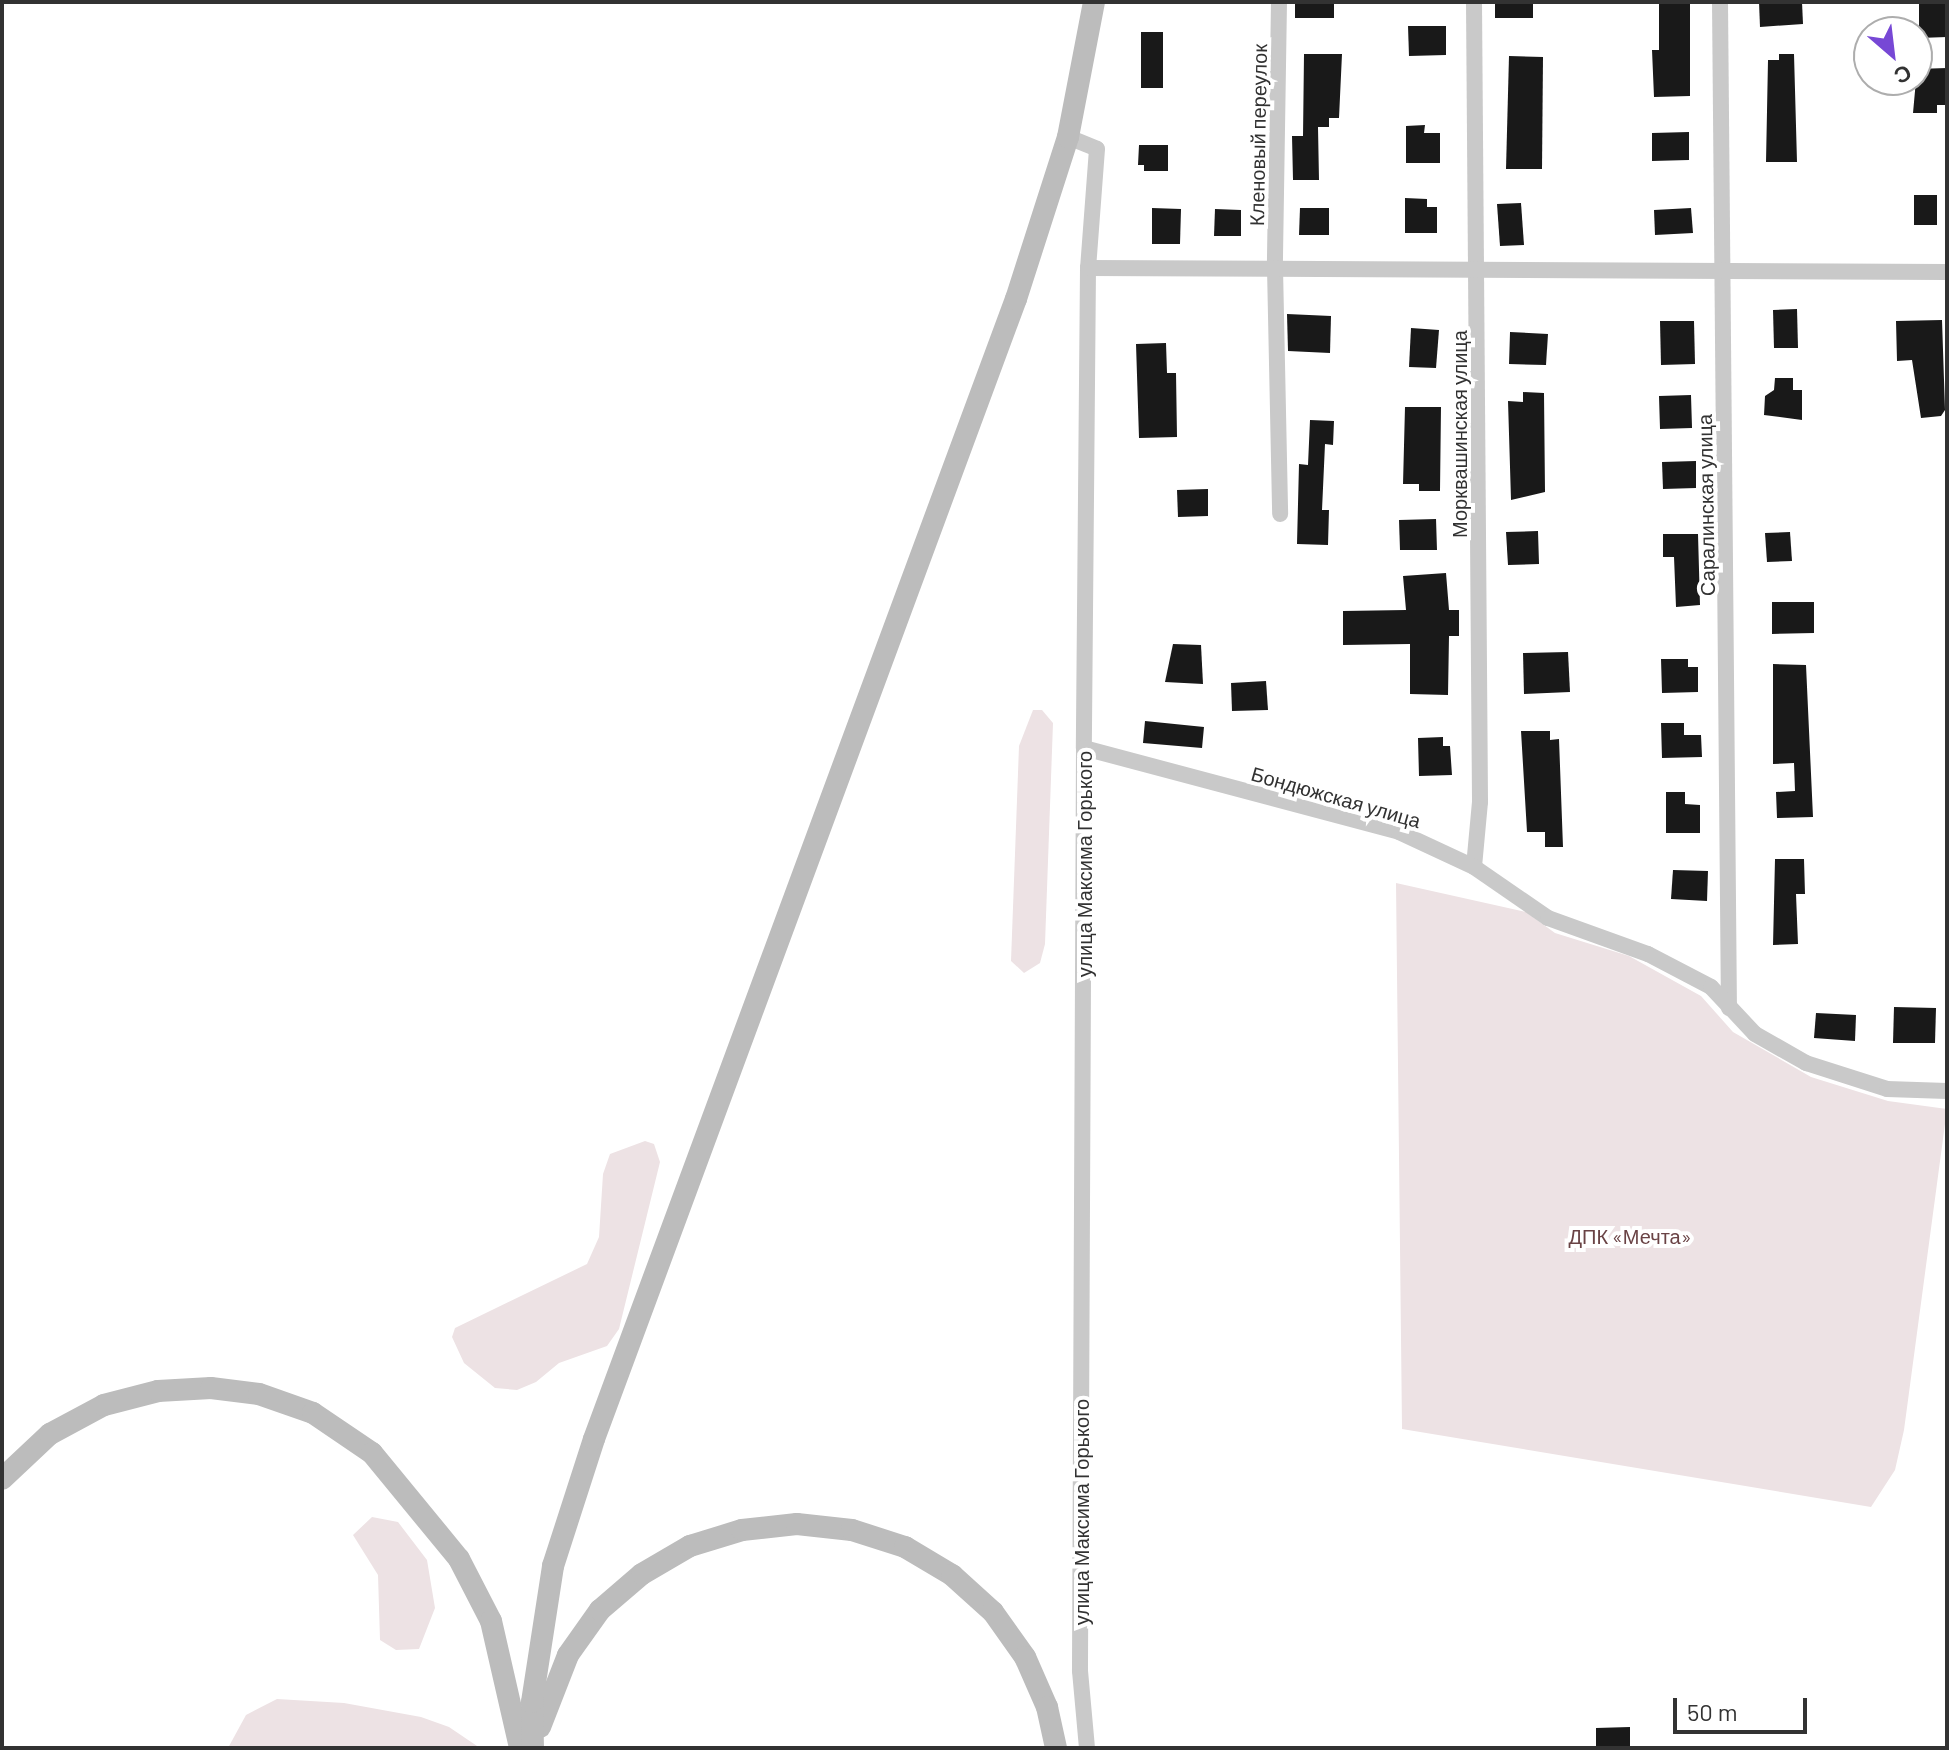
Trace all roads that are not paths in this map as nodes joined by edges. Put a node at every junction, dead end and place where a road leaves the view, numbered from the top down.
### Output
1 (1094, 2) edge
2 (1279, 2) edge
3 (1474, 2) edge
4 (1720, 2) edge
5 (1068, 137) junction
6 (1088, 268) junction
7 (1275, 268) junction
8 (1723, 270) junction
9 (1479, 272) junction
10 (1947, 272) edge
11 (1280, 514) dead end
12 (1084, 748) junction
13 (1474, 867) junction
14 (1729, 1008) junction
15 (1947, 1091) edge
16 (2, 1479) edge
17 (520, 1748) edge
18 (534, 1748) edge
19 (1056, 1748) edge
20 (1087, 1748) edge

1 - 5 street
2 - 7 street, Кленовый переулок
3 - 9 street, Морквашинская улица
4 - 8 street, Саралинская улица
5 - 6 street, улица Максима Горького
5 - 18 street
6 - 7 street
6 - 12 street, улица Максима Горького
7 - 9 street
7 - 11 street, Кленовый переулок
8 - 9 street
8 - 10 street
8 - 14 street, Саралинская улица
9 - 13 street, Морквашинская улица
12 - 13 street, Бондюжская улица
12 - 20 street, улица Максима Горького
13 - 14 street, Бондюжская улица
14 - 15 street, Бондюжская улица
16 - 17 street
18 - 19 street

